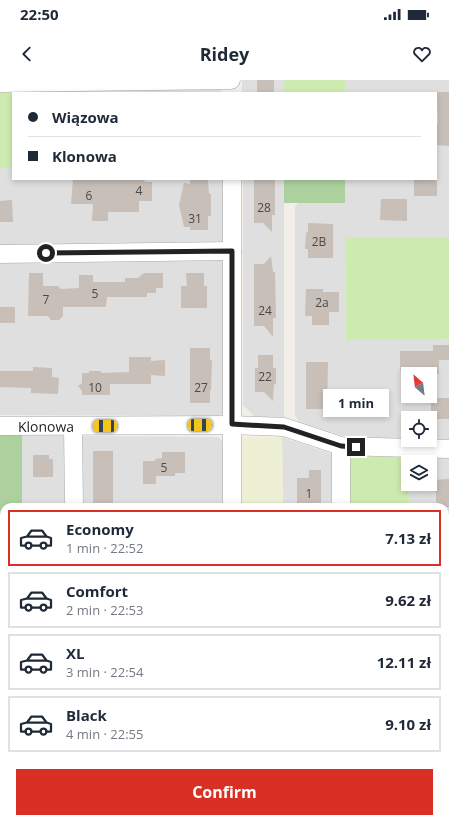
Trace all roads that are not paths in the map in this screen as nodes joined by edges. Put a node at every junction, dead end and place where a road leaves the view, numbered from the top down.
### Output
1 (231, 80) edge
2 (0, 83) edge
3 (231, 92) edge
4 (232, 180) edge
5 (232, 251) junction
6 (0, 254) edge
7 (232, 424) junction
8 (0, 426) edge
9 (73, 426) junction
10 (341, 446) junction
11 (449, 449) edge
12 (74, 503) edge
13 (232, 503) edge
14 (341, 503) edge

1 - 2 street
1 - 3 street
4 - 5 street
5 - 6 street
5 - 7 street
7 - 9 street, Klonowa
7 - 10 street, Klonowa
7 - 13 street
8 - 9 street, Klonowa
9 - 12 street
10 - 11 street, Klonowa
10 - 14 street

